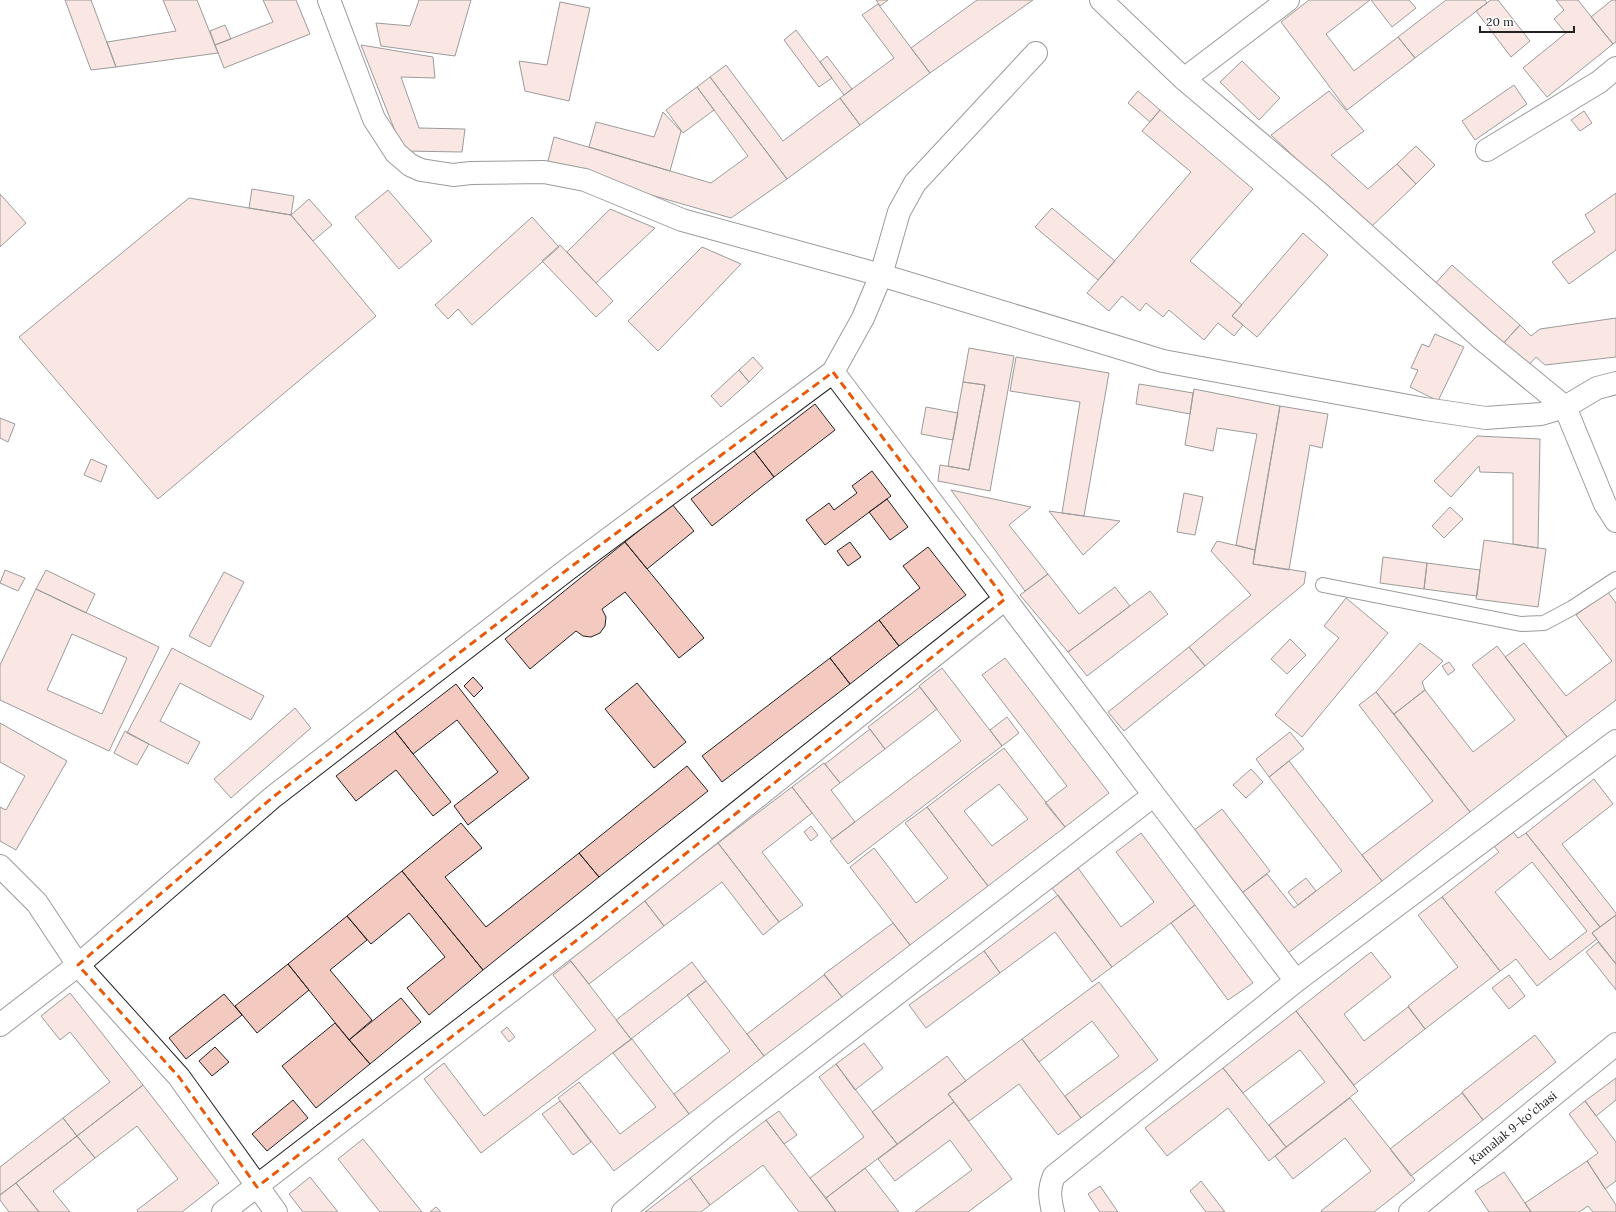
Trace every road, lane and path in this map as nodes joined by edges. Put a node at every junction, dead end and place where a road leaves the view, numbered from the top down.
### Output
1 (329, 0) edge
2 (1101, 0) edge
3 (1288, 0) edge
4 (1036, 53) dead end
5 (1616, 68) edge
6 (1184, 79) junction
7 (1486, 150) dead end
8 (881, 275) junction
9 (833, 372) junction
10 (1616, 383) edge
11 (1565, 407) junction
12 (1616, 521) edge
13 (1616, 579) edge
14 (1323, 585) dead end
15 (1005, 599) junction
16 (1616, 741) edge
17 (1154, 794) junction
18 (0, 866) edge
19 (78, 965) junction
20 (1296, 980) junction
21 (0, 1024) edge
22 (1616, 1044) edge
23 (257, 1187) junction
24 (223, 1212) edge
25 (276, 1212) edge
26 (623, 1212) edge
27 (1053, 1212) edge
28 (1410, 1212) edge

1 - 8 street
2 - 6 street
3 - 6 street
4 - 8 street
5 - 7 street
6 - 11 street
8 - 9 street
8 - 11 street
9 - 15 street
9 - 19 street
10 - 11 street
11 - 12 street
13 - 14 lane
15 - 17 street
15 - 23 street
16 - 20 street
17 - 20 street
17 - 26 street
18 - 19 street
19 - 21 street
19 - 23 street
20 - 27 street
22 - 28 street, Kamalak 9-koʻchasi
23 - 24 street
23 - 25 street

